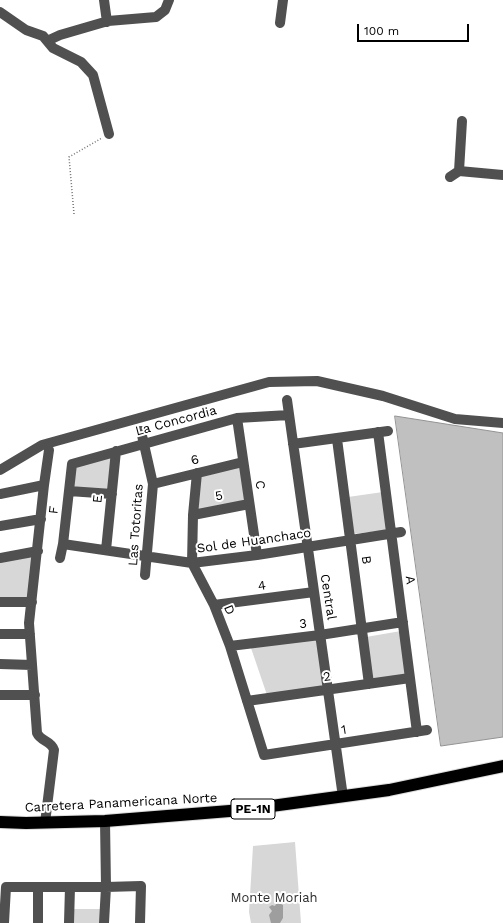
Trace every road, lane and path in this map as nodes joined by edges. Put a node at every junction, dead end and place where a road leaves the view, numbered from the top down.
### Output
1 (104, 0) edge
2 (169, 0) edge
3 (283, 0) edge
4 (0, 12) edge
5 (107, 22) junction
6 (280, 23) dead end
7 (47, 41) junction
8 (462, 121) dead end
9 (109, 134) joint
10 (503, 176) edge
11 (74, 214) dead end
12 (287, 400) dead end
13 (289, 415) junction
14 (236, 418) junction
15 (503, 423) edge
16 (141, 431) dead end
17 (337, 439) junction
18 (144, 443) junction
19 (293, 444) junction
20 (49, 450) dead end
21 (116, 451) junction
22 (243, 462) junction
23 (72, 464) joint
24 (0, 470) edge
25 (197, 473) junction
26 (153, 484) junction
27 (44, 486) junction
28 (69, 491) junction
29 (0, 494) edge
30 (112, 494) junction
31 (249, 504) junction
32 (193, 515) junction
33 (41, 519) junction
34 (0, 526) edge
35 (396, 533) junction
36 (350, 540) junction
37 (63, 544) junction
38 (307, 546) junction
39 (106, 550) junction
40 (38, 551) junction
41 (258, 555) junction
42 (147, 556) junction
43 (0, 558) edge
44 (60, 558) dead end
45 (192, 563) junction
46 (145, 575) dead end
47 (314, 592) junction
48 (0, 602) edge
49 (32, 602) junction
50 (214, 605) junction
51 (403, 622) junction
52 (361, 628) junction
53 (0, 634) edge
54 (30, 634) junction
55 (320, 635) junction
56 (230, 646) junction
57 (0, 664) edge
58 (32, 665) junction
59 (410, 678) junction
60 (369, 684) junction
61 (328, 690) junction
62 (0, 695) edge
63 (35, 695) junction
64 (247, 701) junction
65 (422, 731) joint
66 (336, 745) junction
67 (264, 755) joint
68 (503, 766) edge
69 (343, 796) junction
70 (105, 821) junction
71 (0, 822) edge
72 (45, 823) junction
73 (38, 887) junction
74 (70, 887) junction
75 (106, 887) junction
76 (4, 923) edge
77 (38, 923) edge
78 (69, 923) edge
79 (104, 923) edge
80 (140, 923) edge

1 - 5 street
2 - 5 street
3 - 6 street
4 - 7 street
5 - 7 street
7 - 9 street
8 - 10 street
9 - 11 path
12 - 13 street, Central
13 - 14 street, La Concordia
13 - 19 street, Central
14 - 18 street, La Concordia
14 - 22 street, C
15 - 24 street
16 - 18 street, Las Totoritas
17 - 19 street
17 - 35 street, A
17 - 36 street, B
18 - 21 street, La Concordia
18 - 26 street, Las Totoritas
19 - 38 street, Central
20 - 27 street
21 - 23 street, La Concordia
21 - 30 street, E
22 - 25 street, 6
22 - 31 street, C
23 - 28 street, F
25 - 26 street, 6
25 - 32 street, D
26 - 42 street, Las Totoritas
27 - 29 street
27 - 33 street
28 - 30 street
28 - 37 street, F
30 - 39 street, E
31 - 32 street, 5
31 - 41 street, C
32 - 45 street, D
33 - 34 street
33 - 40 street
35 - 36 street, Sol de Huanchaco
35 - 51 street, A
36 - 38 street, Sol de Huanchaco
36 - 52 street, B
37 - 39 street, Sol de Huanchaco
37 - 44 street, F
38 - 41 street, Sol de Huanchaco
38 - 47 street, Central
39 - 42 street, Sol de Huanchaco
40 - 43 street
40 - 49 street
41 - 45 street, Sol de Huanchaco
42 - 45 street, Sol de Huanchaco
42 - 46 street, Las Totoritas
45 - 50 street, D
47 - 50 street, 4
47 - 55 street, Central
48 - 49 street
49 - 54 street
50 - 56 street, D
51 - 52 street, 3
51 - 59 street, A
52 - 55 street, 3
52 - 60 street, B
53 - 54 street
54 - 58 street
55 - 56 street, 3
55 - 61 street, Central
56 - 64 street, D
57 - 58 street
58 - 63 street
59 - 60 street, 2
59 - 65 street, A
60 - 61 street, 2
61 - 64 street, 2
61 - 66 street, Central
62 - 63 street
63 - 72 street
64 - 67 street, D
65 - 66 street, 1
66 - 67 street, 1
66 - 69 street, Central
68 - 69 highway, Carretera Panamericana Norte / PE-1N
69 - 70 highway, Carretera Panamericana Norte / PE-1N
70 - 72 highway, Carretera Panamericana Norte / PE-1N
70 - 75 street
71 - 72 highway, Carretera Panamericana Norte / PE-1N
73 - 74 street
73 - 76 street
73 - 77 street
74 - 75 street
74 - 78 street
75 - 79 street
75 - 80 street

